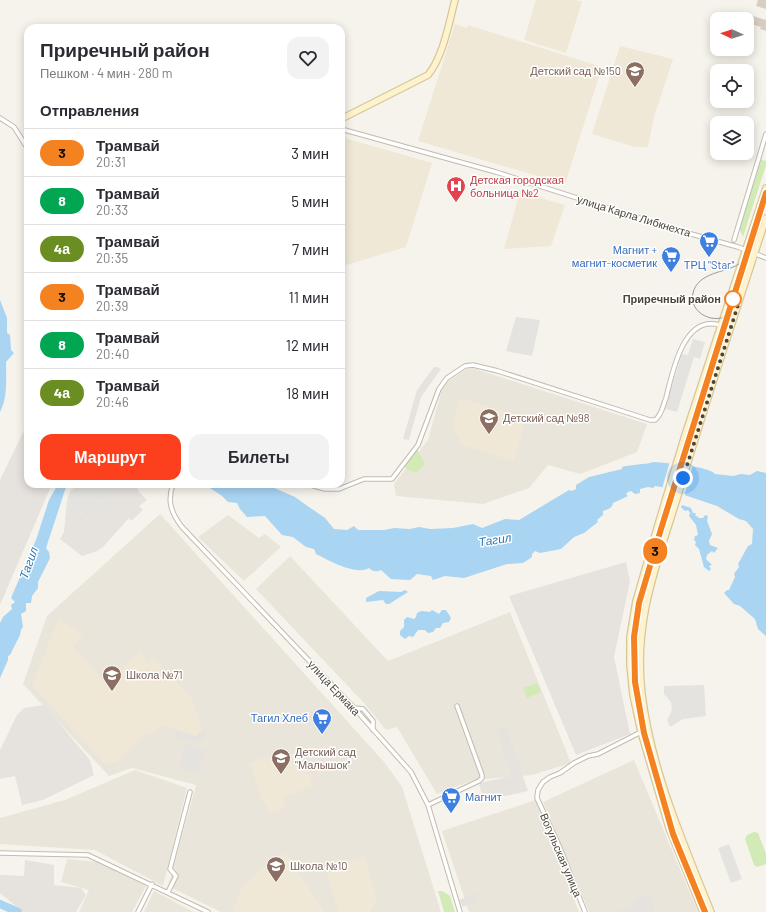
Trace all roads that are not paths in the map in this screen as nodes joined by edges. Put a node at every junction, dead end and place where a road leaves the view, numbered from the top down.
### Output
1 (455, 0) edge
2 (345, 117) edge
3 (0, 118) edge
4 (345, 130) edge
5 (766, 134) edge
6 (24, 143) edge
7 (766, 188) edge
8 (766, 218) edge
9 (734, 240) dead end
10 (745, 250) junction
11 (754, 253) junction
12 (766, 258) edge
13 (721, 326) junction
14 (730, 329) junction
15 (345, 486) edge
16 (171, 488) edge
17 (321, 488) edge
18 (339, 488) edge
19 (457, 706) dead end
20 (354, 708) junction
21 (373, 730) junction
22 (649, 731) junction
23 (641, 732) junction
24 (190, 792) dead end
25 (428, 805) junction
26 (0, 853) edge
27 (152, 884) junction
28 (168, 892) junction
29 (138, 912) edge
30 (208, 912) edge
31 (460, 912) edge
32 (585, 912) edge
33 (703, 912) edge
34 (711, 912) edge

1 - 2 main road
3 - 6 street
4 - 10 street, улица Карла Либкнехта
5 - 9 street
7 - 10 main road
8 - 11 main road
10 - 11 street, улица Карла Либкнехта
10 - 13 main road
11 - 12 street, улица Карла Либкнехта
11 - 14 main road
13 - 14 street
13 - 15 street
13 - 23 main road
14 - 22 main road
16 - 20 street, улица Ермака
17 - 18 street
19 - 25 street
20 - 21 street, улица Ермака
20 - 21 street
21 - 25 street, улица Ермака
22 - 23 street
22 - 34 main road
23 - 32 street, Вогульская улица
23 - 33 main road
24 - 28 street
25 - 31 street, улица Ермака
26 - 27 street
27 - 28 street
27 - 29 street
28 - 30 street

